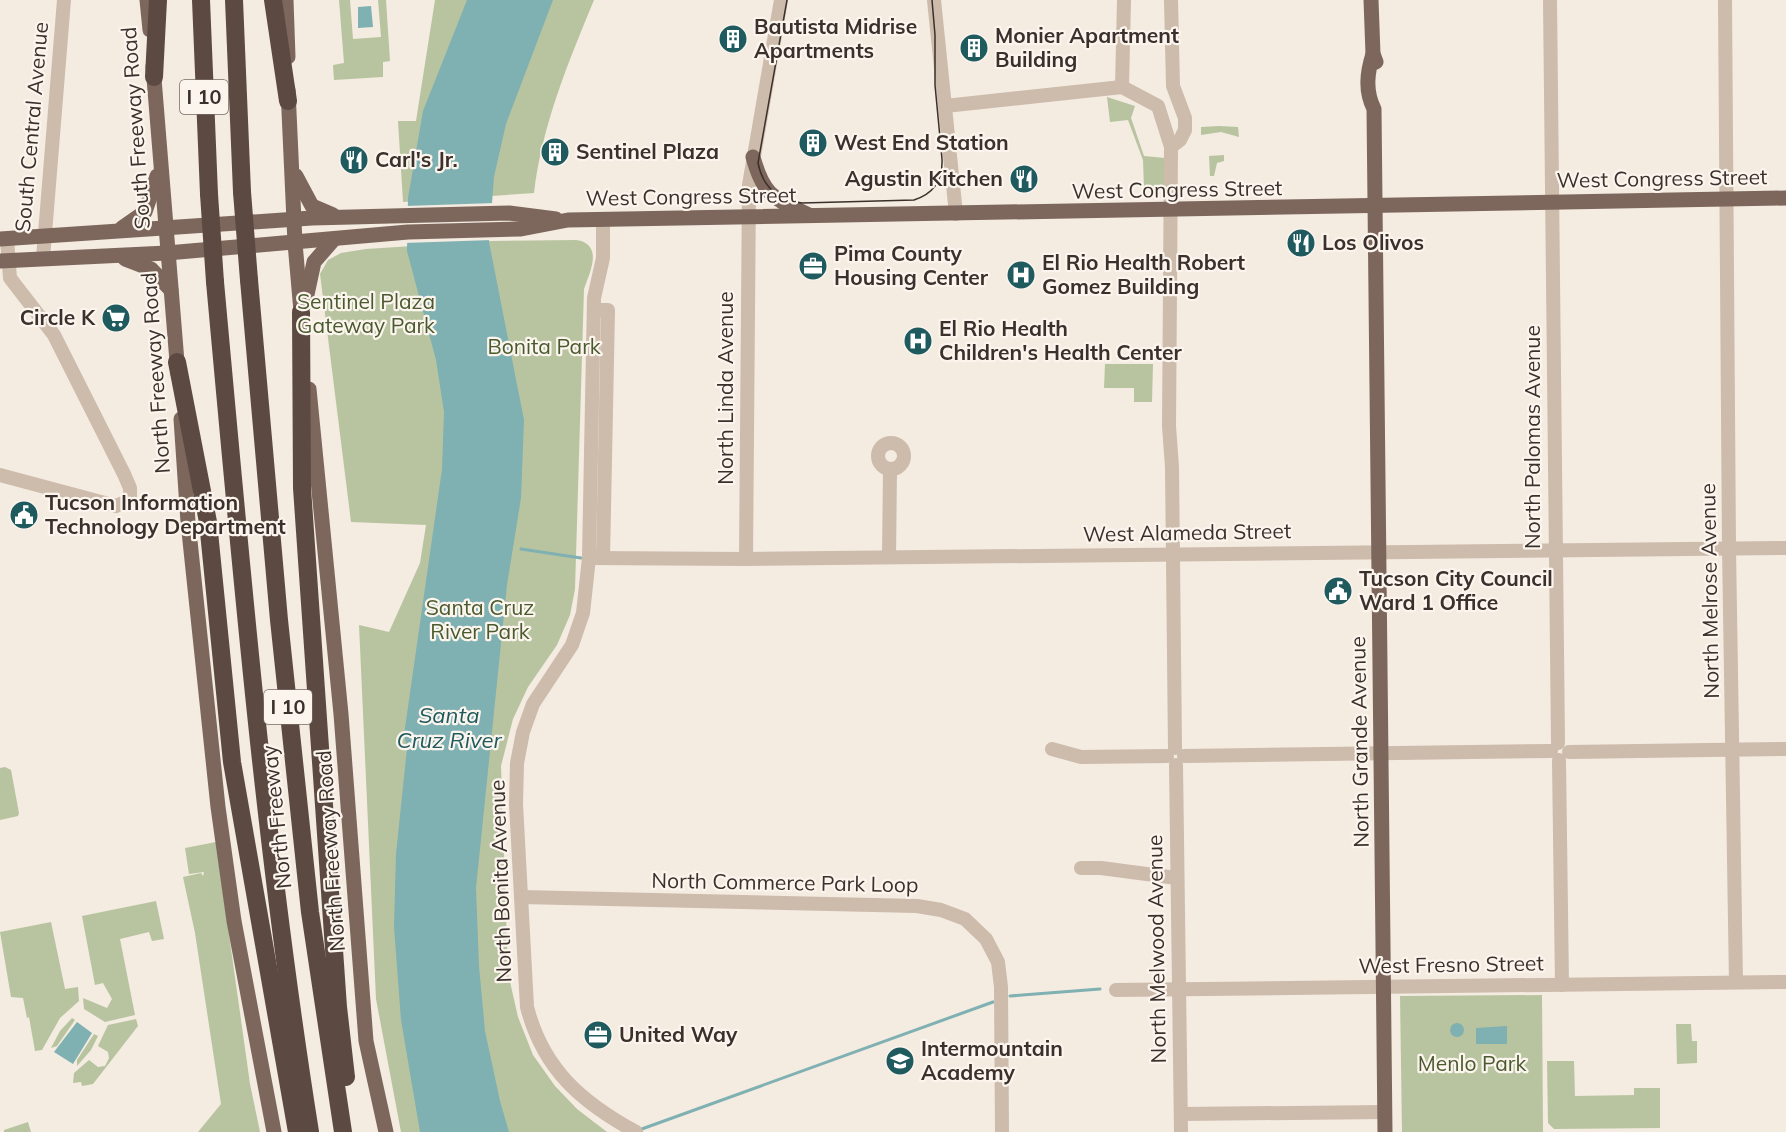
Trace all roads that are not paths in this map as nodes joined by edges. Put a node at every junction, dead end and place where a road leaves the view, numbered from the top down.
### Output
1 (64, 0) edge
2 (147, 0) edge
3 (158, 0) edge
4 (201, 0) edge
5 (234, 0) edge
6 (273, 0) edge
7 (286, 0) edge
8 (781, 0) edge
9 (934, 0) edge
10 (1124, 0) edge
11 (1171, 0) edge
12 (1371, 0) edge
13 (1550, 0) edge
14 (1725, 0) edge
15 (154, 77) junction
16 (1122, 87) junction
17 (288, 101) junction
18 (945, 106) junction
19 (1171, 147) junction
20 (753, 157) junction
21 (160, 168) junction
22 (293, 169) junction
23 (1786, 198) edge
24 (1728, 199) junction
25 (1553, 202) junction
26 (1375, 207) junction
27 (1171, 211) junction
28 (956, 214) junction
29 (812, 216) junction
30 (748, 217) junction
31 (342, 218) junction
32 (295, 219) junction
33 (603, 219) junction
34 (568, 220) junction
35 (165, 227) junction
36 (114, 230) junction
37 (44, 237) junction
38 (4, 239) edge
39 (334, 239) junction
40 (295, 243) junction
41 (167, 253) junction
42 (104, 256) junction
43 (43, 258) junction
44 (4, 261) edge
45 (171, 290) junction
46 (301, 312) junction
47 (177, 362) junction
48 (891, 469) dead end
49 (0, 475) edge
50 (1786, 548) edge
51 (1729, 549) junction
52 (1555, 550) junction
53 (1379, 552) junction
54 (1173, 554) junction
55 (889, 557) junction
56 (596, 558) junction
57 (746, 559) junction
58 (1052, 749) dead end
59 (1786, 749) edge
60 (1734, 750) junction
61 (1559, 751) junction
62 (1381, 753) junction
63 (1176, 756) junction
64 (1081, 868) dead end
65 (1177, 878) junction
66 (521, 897) junction
67 (1736, 982) junction
68 (1786, 982) edge
69 (1562, 985) junction
70 (1383, 987) junction
71 (1178, 989) junction
72 (1116, 990) dead end
73 (1385, 1112) junction
74 (1181, 1114) junction
75 (274, 1132) edge
76 (297, 1132) edge
77 (310, 1132) edge
78 (343, 1132) edge
79 (353, 1132) edge
80 (386, 1132) edge
81 (636, 1132) edge
82 (1002, 1132) edge
83 (1181, 1132) edge
84 (1385, 1132) edge

1 - 37 street, South Central Avenue
2 - 15 main road, South Freeway Road
3 - 15 highway
4 - 77 highway, North Freeway / I 10, bridge
5 - 78 highway, North Freeway / I 10, bridge
6 - 17 highway
7 - 17 main road
8 - 20 street, North Linda Avenue
9 - 18 street
10 - 16 street
11 - 19 street
12 - 26 main road, North Grande Avenue
13 - 25 street, North Palomas Avenue
14 - 24 street, North Melrose Avenue
15 - 21 main road, South Freeway Road
16 - 18 street
16 - 19 street
17 - 22 main road
18 - 28 street
19 - 27 street, North Melwood Avenue
20 - 29 main road
20 - 30 street, North Linda Avenue
21 - 35 main road, South Freeway Road
21 - 36 main road
22 - 31 main road
22 - 32 main road
23 - 24 main road, West Congress Street
24 - 25 main road, West Congress Street
24 - 51 street, North Melrose Avenue
25 - 26 main road, West Congress Street
25 - 52 street, North Palomas Avenue
26 - 27 main road, West Congress Street
26 - 53 main road, North Grande Avenue
27 - 28 main road, West Congress Street
27 - 54 street, North Melwood Avenue
28 - 29 main road, West Congress Street
29 - 30 main road, West Congress Street
30 - 33 main road, West Congress Street
30 - 57 street, North Linda Avenue
31 - 32 main road, West Congress Street
31 - 34 main road, West Congress Street
32 - 35 main road, West Congress Street
32 - 40 main road
33 - 34 main road, West Congress Street
33 - 56 street, North Bonita Avenue
34 - 39 main road, West Congress Street
35 - 36 main road, West Congress Street
35 - 41 main road, South Freeway Road
36 - 37 main road, West Congress Street
37 - 38 main road, West Congress Street
37 - 43 street, South Central Avenue
38 - 44 street
39 - 40 main road, West Congress Street
39 - 46 main road
40 - 41 main road, West Congress Street
40 - 46 main road, North Freeway Road
41 - 42 main road, West Congress Street
41 - 45 main road, North Freeway Road
42 - 43 main road, West Congress Street
42 - 45 main road
43 - 44 main road, West Congress Street
44 - 49 street
45 - 47 main road, North Freeway Road
46 - 79 highway
46 - 80 main road, North Freeway Road
47 - 75 main road, North Freeway Road
47 - 76 highway
48 - 55 street
50 - 51 street, West Alameda Street
51 - 52 street, West Alameda Street
51 - 60 street, North Melrose Avenue
52 - 53 street, West Alameda Street
52 - 61 street, North Palomas Avenue
53 - 54 street, West Alameda Street
53 - 62 main road, North Grande Avenue
54 - 55 street, West Alameda Street
54 - 63 street, North Melwood Avenue
55 - 57 street, West Alameda Street
56 - 57 street, West Alameda Street
56 - 66 street, North Bonita Avenue
58 - 63 street
59 - 60 street
60 - 61 street
60 - 67 street, North Melrose Avenue
61 - 62 street
61 - 69 street, North Palomas Avenue
62 - 63 street
62 - 70 main road, North Grande Avenue
63 - 65 street, North Melwood Avenue
64 - 65 street
65 - 71 street, North Melwood Avenue
66 - 81 street, North Bonita Avenue
66 - 82 street, North Commerce Park Loop
67 - 68 street, West Fresno Street
67 - 69 street, West Fresno Street
69 - 70 street, West Fresno Street
70 - 71 street, West Fresno Street
70 - 73 main road, North Grande Avenue
71 - 72 street, West Fresno Street
71 - 74 street, North Melwood Avenue
73 - 74 street
73 - 84 main road, North Grande Avenue
74 - 83 street, North Melwood Avenue

